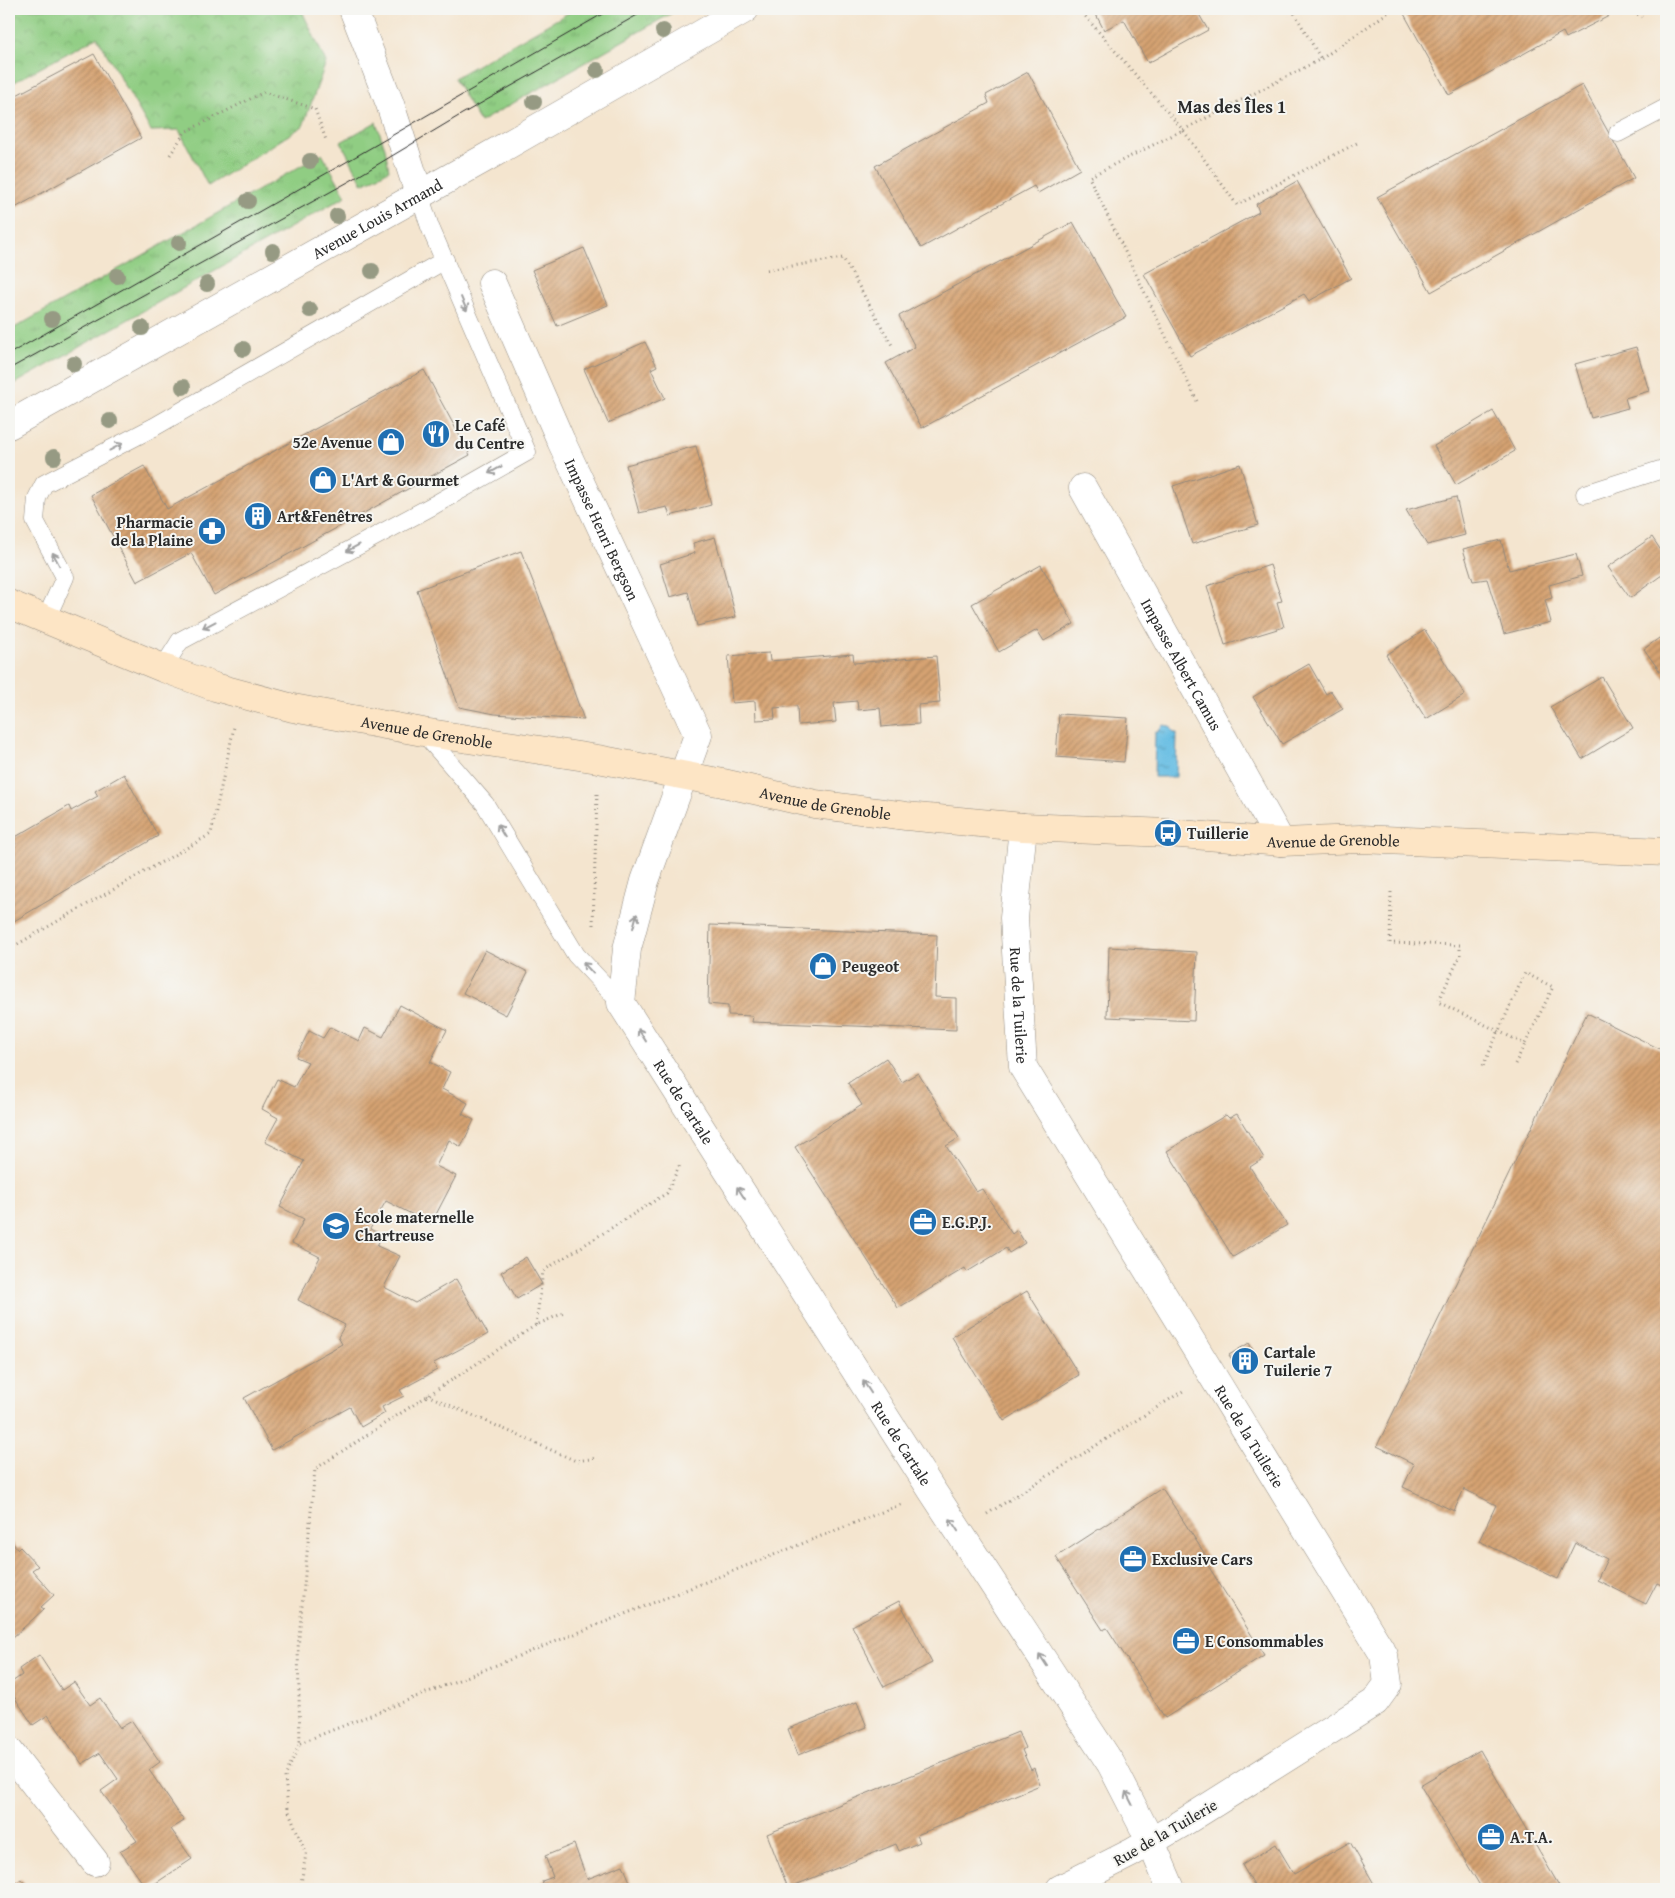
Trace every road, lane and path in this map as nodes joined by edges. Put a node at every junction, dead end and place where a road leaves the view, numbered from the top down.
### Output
1 (353, 9) edge
2 (745, 9) edge
3 (1079, 9) edge
4 (1292, 9) edge
5 (1393, 9) edge
6 (1629, 9) edge
7 (1642, 17) dead end
8 (1321, 59) junction
9 (1666, 108) edge
10 (1183, 130) junction
11 (1618, 133) dead end
12 (326, 140) dead end
13 (1356, 143) dead end
14 (170, 155) dead end
15 (419, 194) junction
16 (445, 260) junction
17 (766, 270) dead end
18 (492, 282) dead end
19 (893, 347) dead end
20 (1197, 401) dead end
21 (9, 425) edge
22 (1666, 468) edge
23 (1083, 488) dead end
24 (1585, 494) dead end
25 (9, 604) edge
26 (46, 619) junction
27 (163, 668) junction
28 (233, 730) dead end
29 (423, 732) junction
30 (598, 758) junction
31 (682, 775) junction
32 (1022, 827) junction
33 (1280, 842) junction
34 (1666, 852) edge
35 (1391, 892) dead end
36 (593, 926) dead end
37 (9, 949) edge
38 (622, 1003) junction
39 (1498, 1031) junction
40 (1525, 1044) junction
41 (1516, 1064) dead end
42 (1482, 1068) dead end
43 (683, 1158) dead end
44 (564, 1313) dead end
45 (536, 1325) junction
46 (1184, 1391) dead end
47 (427, 1395) junction
48 (597, 1458) dead end
49 (932, 1492) junction
50 (985, 1515) dead end
51 (300, 1743) junction
52 (9, 1751) edge
53 (1151, 1842) junction
54 (95, 1862) dead end
55 (300, 1889) edge
56 (1060, 1889) edge
57 (1171, 1889) edge

1 - 15 street
2 - 15 street, Avenue Louis Armand
3 - 10 path
4 - 8 path
5 - 8 path
6 - 7 path
8 - 10 path
9 - 11 lane
10 - 13 path
10 - 20 path
12 - 14 path
15 - 16 lane
15 - 21 street, Avenue Louis Armand
26 -> 16 lane
16 -> 27 lane
17 - 19 path
18 - 31 street, Impasse Henri Bergson
22 - 24 lane
23 - 33 street, Impasse Albert Camus
25 - 26 street, Avenue de Grenoble
26 - 27 street, Avenue de Grenoble
27 - 29 street, Avenue de Grenoble
28 - 37 path
29 - 30 street, Avenue de Grenoble
38 -> 29 lane
30 - 31 street, Avenue de Grenoble
30 - 36 path
31 - 32 street, Avenue de Grenoble
38 -> 31 street
32 - 33 street, Avenue de Grenoble
32 - 53 street, Rue de la Tuilerie
33 - 34 street, Avenue de Grenoble
35 - 39 path
49 -> 38 street, Rue de Cartale
39 - 40 path
39 - 40 path
39 - 42 path
40 - 41 path
43 - 45 path
44 - 45 path
45 - 47 path
46 - 50 path
47 - 48 path
47 - 51 path
49 - 51 path
53 -> 49 street, Rue de Cartale
51 - 55 path
52 - 54 street
53 - 56 street, Rue de la Tuilerie
53 - 57 street, Rue de Cartale

